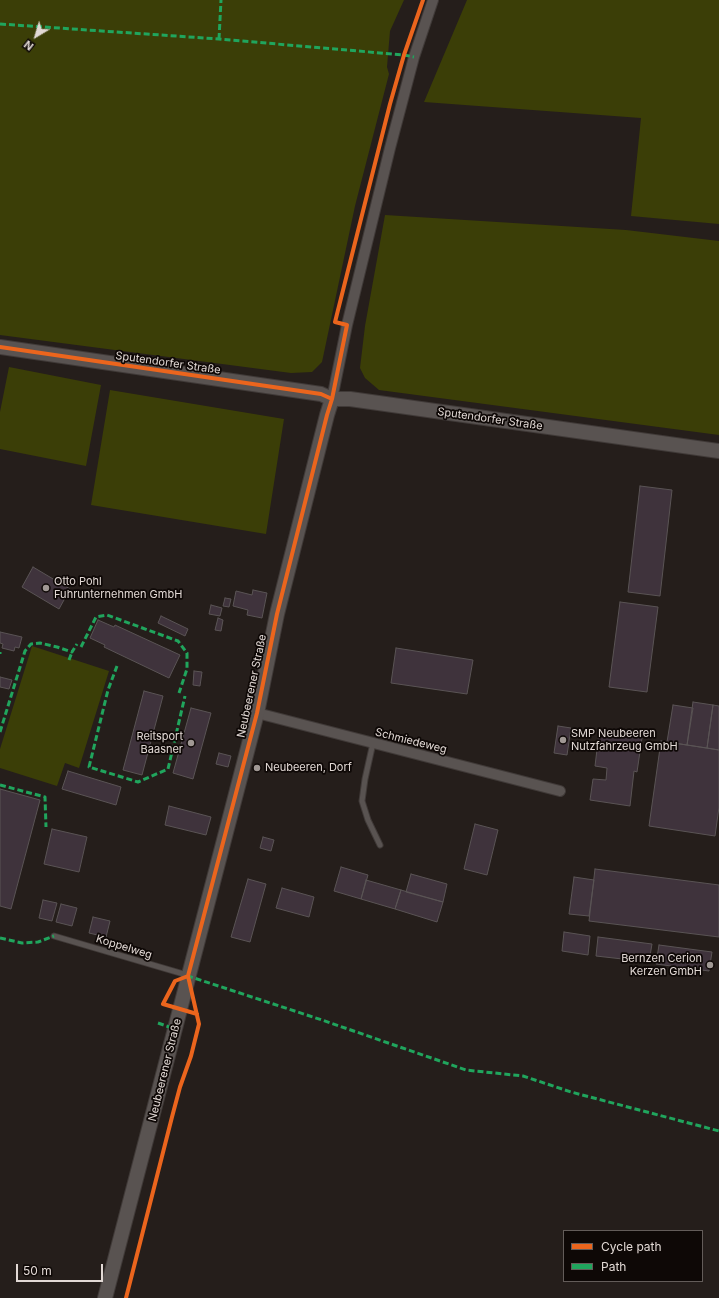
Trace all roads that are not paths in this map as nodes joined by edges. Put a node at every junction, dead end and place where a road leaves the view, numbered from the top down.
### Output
1 (433, 0) edge
2 (0, 347) edge
3 (332, 399) junction
4 (719, 451) edge
5 (257, 713) junction
6 (373, 743) junction
7 (560, 791) dead end
8 (380, 845) dead end
9 (54, 936) dead end
10 (188, 976) junction
11 (105, 1298) edge

1 - 3 street
2 - 3 main road, Sputendorfer Straße
3 - 4 main road, Sputendorfer Straße
3 - 5 main road, Neubeerener Straße
5 - 6 street, Schmiedeweg
5 - 10 main road, Neubeerener Straße
6 - 7 street, Schmiedeweg
6 - 8 lane
9 - 10 lane, Koppelweg
10 - 11 main road, Neubeerener Straße

